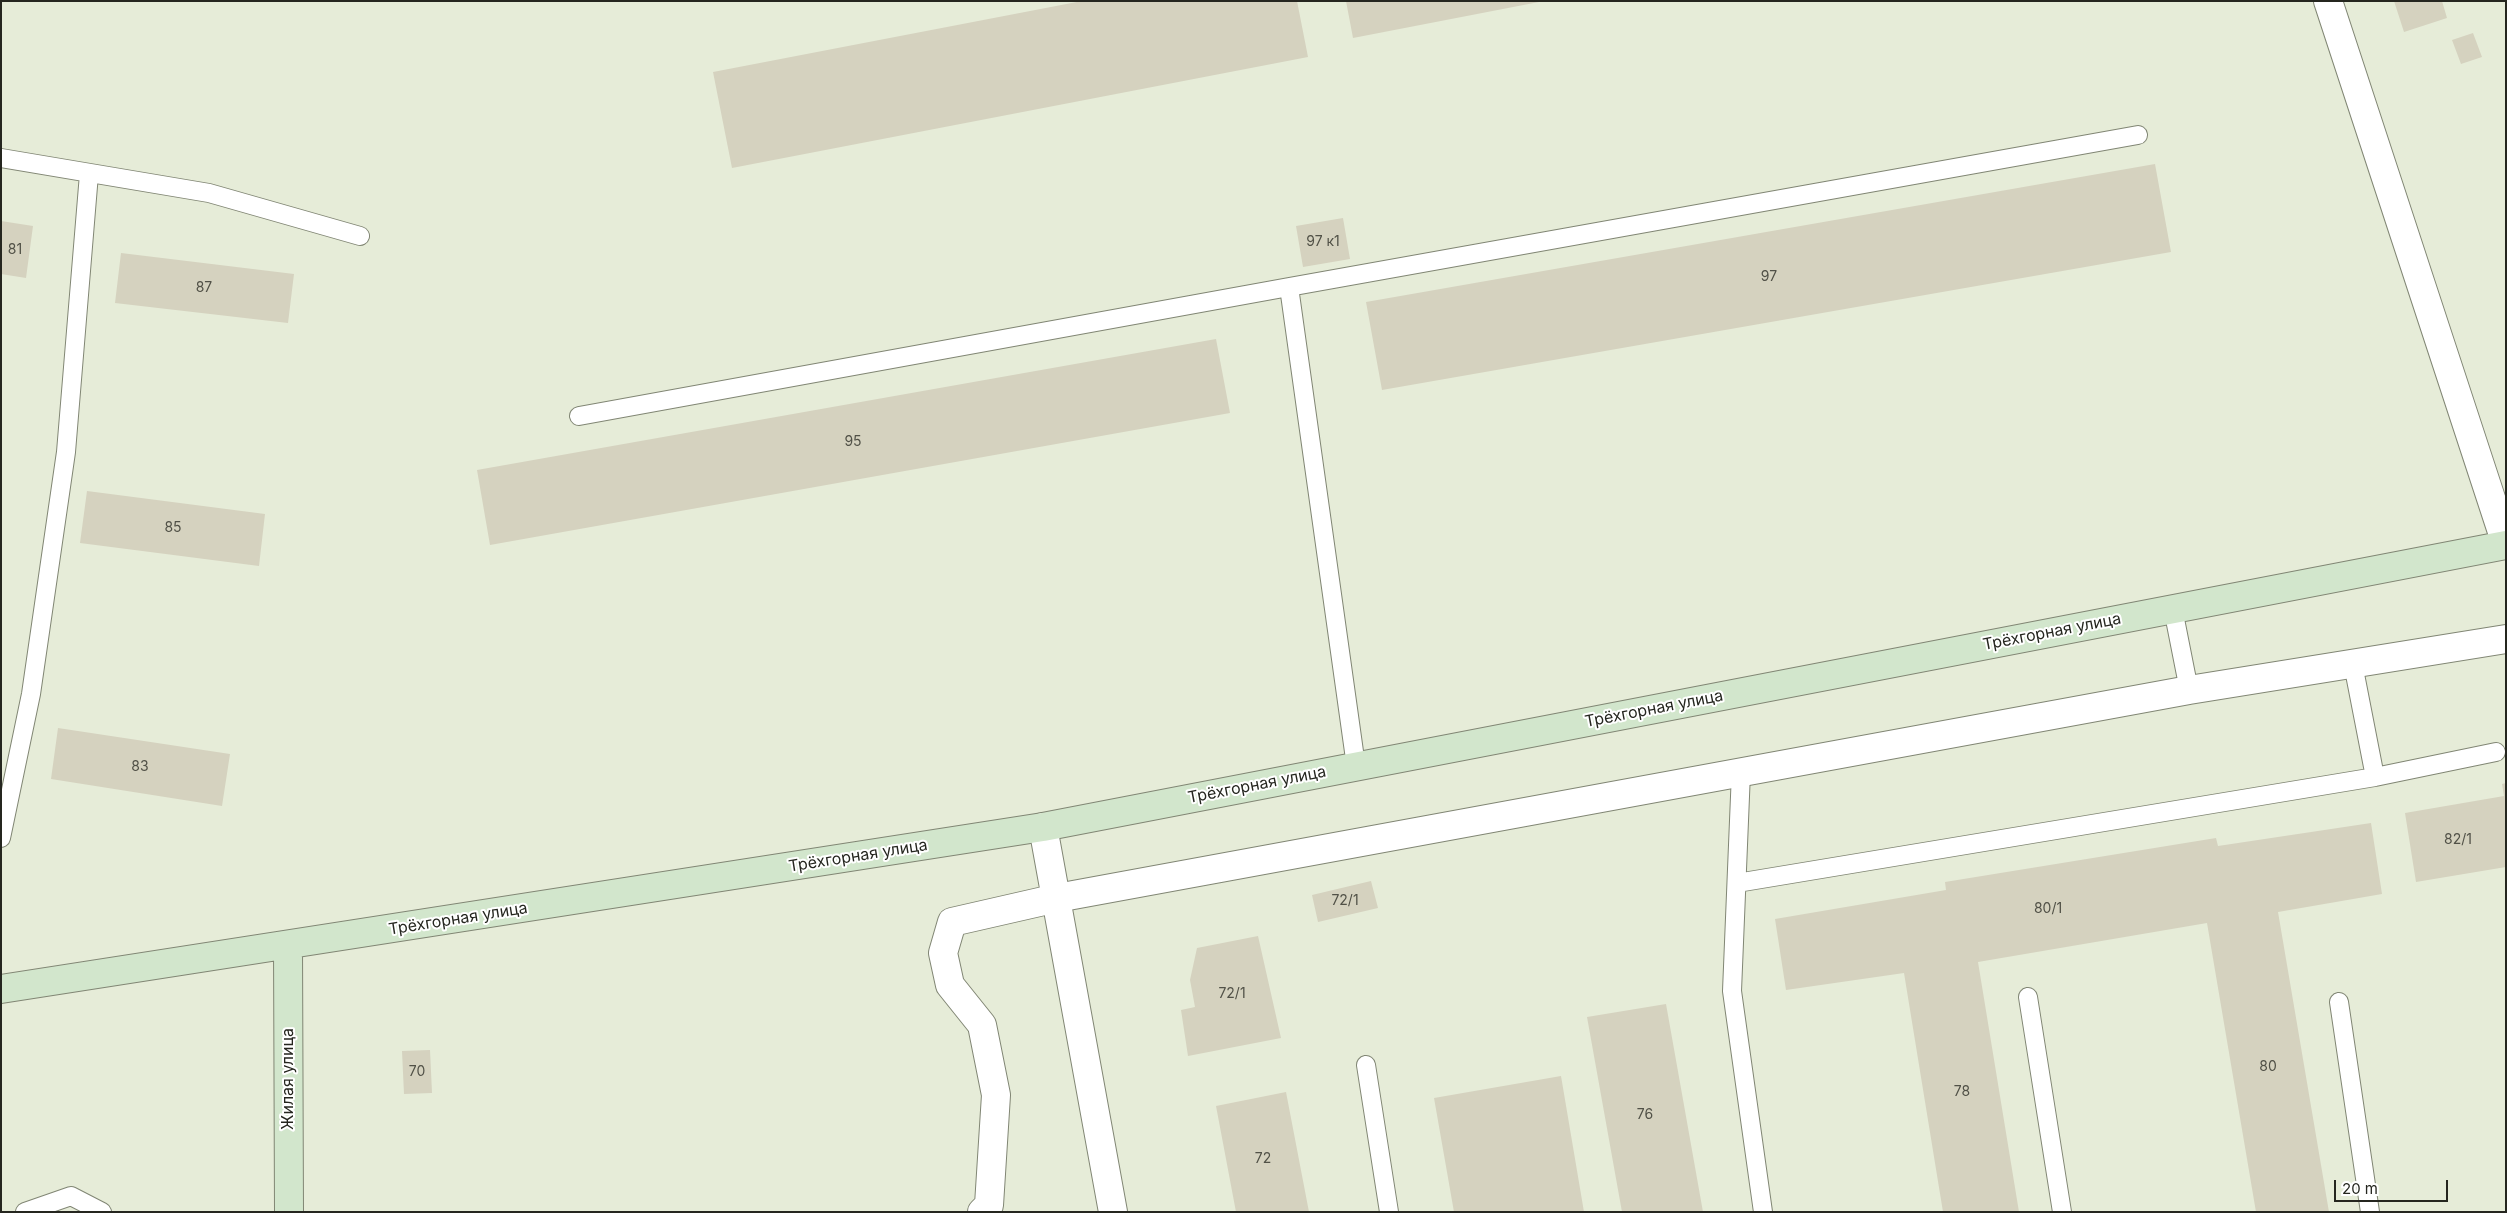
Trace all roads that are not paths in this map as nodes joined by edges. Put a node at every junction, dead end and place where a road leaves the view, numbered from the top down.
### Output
1 (2328, 1) edge
2 (2138, 135) dead end
3 (1, 158) edge
4 (89, 174) junction
5 (360, 236) dead end
6 (1289, 287) junction
7 (580, 416) dead end
8 (2506, 545) edge
9 (2173, 609) junction
10 (2506, 639) edge
11 (2353, 664) junction
12 (2189, 690) junction
13 (2496, 752) dead end
14 (1356, 766) junction
15 (1741, 772) junction
16 (2375, 777) junction
17 (1043, 826) junction
18 (1, 838) edge
19 (1737, 883) junction
20 (1057, 898) junction
21 (288, 946) junction
22 (1, 989) edge
23 (2028, 997) dead end
24 (2339, 1002) dead end
25 (1366, 1065) dead end
26 (25, 1212) edge
27 (102, 1212) edge
28 (289, 1212) edge
29 (982, 1212) edge
30 (1113, 1212) edge
31 (1389, 1212) edge
32 (1763, 1212) edge
33 (2062, 1212) edge
34 (2370, 1212) edge

1 - 8 street
2 - 6 lane
3 - 4 lane
4 - 5 lane
4 - 18 lane
6 - 7 lane
6 - 14 lane
8 - 9 main road, Трёхгорная улица
9 - 12 lane
9 - 14 main road, Трёхгорная улица
10 - 11 street
11 - 12 street
11 - 16 lane
12 - 15 street
13 - 16 lane
14 - 17 main road, Трёхгорная улица
15 - 19 lane
15 - 20 street
16 - 19 lane
17 - 20 street
17 - 21 main road, Трёхгорная улица
19 - 32 lane
20 - 29 street
20 - 30 street
21 - 22 main road, Трёхгорная улица
21 - 28 main road, Жилая улица
23 - 33 lane
24 - 34 lane
25 - 31 lane
26 - 27 lane

